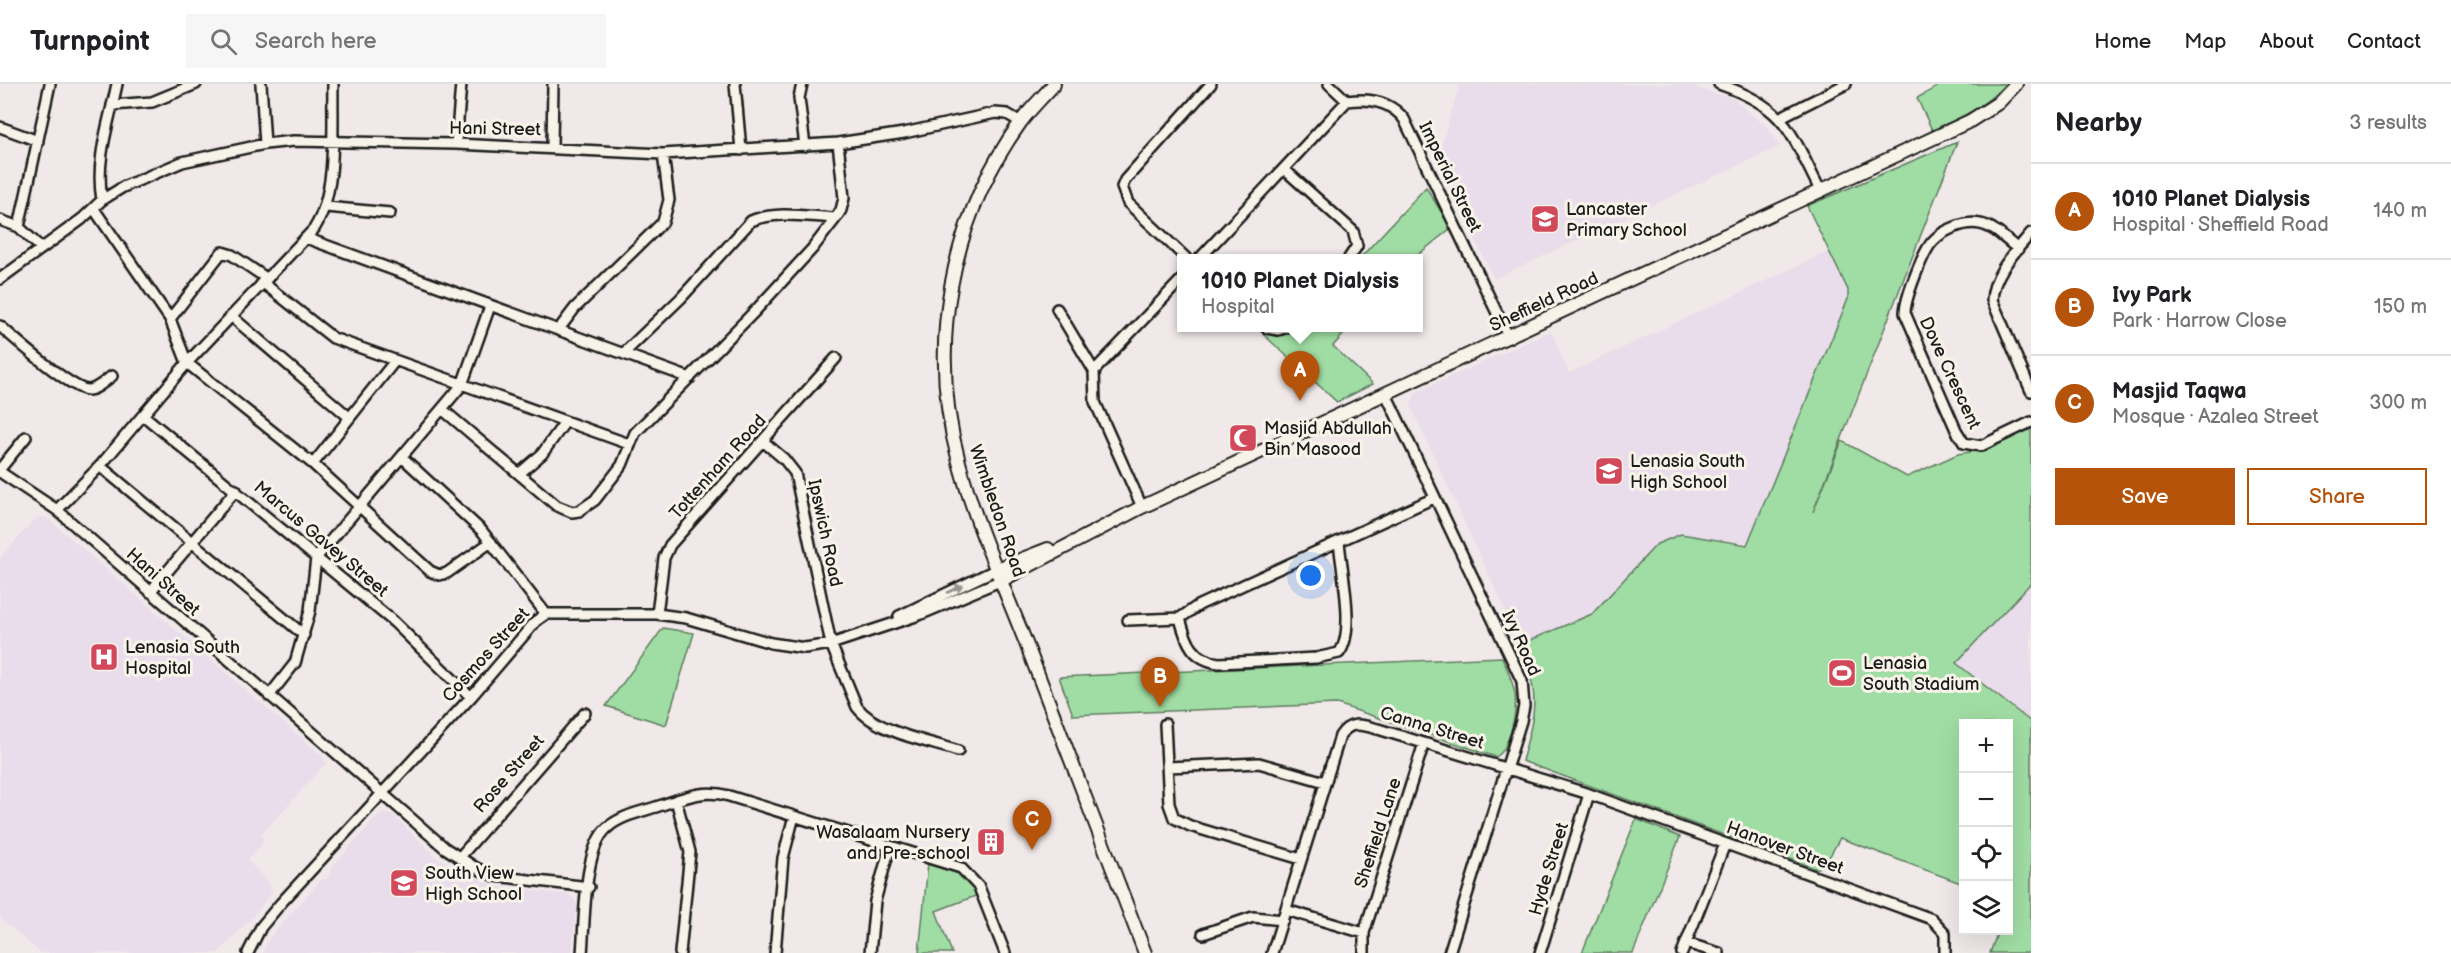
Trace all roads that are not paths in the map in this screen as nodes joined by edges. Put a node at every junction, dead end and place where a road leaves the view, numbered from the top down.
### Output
1 (50, 84) edge
2 (117, 84) edge
3 (196, 84) edge
4 (261, 84) edge
5 (333, 84) edge
6 (461, 84) edge
7 (553, 84) edge
8 (735, 84) edge
9 (801, 84) edge
10 (1054, 84) edge
11 (1211, 84) edge
12 (1329, 84) edge
13 (1719, 84) edge
14 (1846, 84) edge
15 (2016, 84) edge
16 (1347, 101) junction
17 (112, 105) junction
18 (1781, 117) junction
19 (1021, 122) junction
20 (0, 127) edge
21 (38, 141) junction
22 (838, 143) junction
23 (265, 144) junction
24 (332, 144) junction
25 (456, 144) junction
26 (805, 146) junction
27 (552, 147) junction
28 (741, 150) junction
29 (663, 154) junction
30 (1285, 170) junction
31 (1821, 192) junction
32 (102, 200) junction
33 (326, 207) junction
34 (94, 209) junction
35 (390, 213) dead end
36 (836, 218) junction
37 (0, 220) edge
38 (19, 227) junction
39 (2031, 233) edge
40 (306, 238) junction
41 (41, 248) junction
42 (2018, 249) junction
43 (1182, 254) edge
44 (1204, 254) edge
45 (1352, 254) edge
46 (0, 279) edge
47 (264, 280) junction
48 (1177, 284) edge
49 (490, 306) junction
50 (1057, 309) dead end
51 (231, 316) junction
52 (170, 319) junction
53 (0, 326) edge
54 (559, 329) junction
55 (1509, 338) junction
56 (624, 353) junction
57 (836, 358) dead end
58 (394, 362) junction
59 (188, 363) junction
60 (1094, 371) junction
61 (112, 376) dead end
62 (690, 378) junction
63 (462, 385) junction
64 (2031, 392) edge
65 (1386, 394) junction
66 (442, 409) junction
67 (143, 415) junction
68 (349, 417) junction
69 (565, 422) junction
70 (2031, 422) edge
71 (26, 437) dead end
72 (764, 442) junction
73 (629, 444) junction
74 (402, 457) junction
75 (312, 464) junction
76 (100, 466) junction
77 (0, 471) edge
78 (520, 473) junction
79 (236, 490) junction
80 (1434, 498) junction
81 (360, 506) junction
82 (1142, 507) junction
83 (57, 510) junction
84 (1338, 541) junction
85 (194, 542) junction
86 (490, 542) junction
87 (316, 558) junction
88 (999, 575) junction
89 (150, 592) junction
90 (546, 614) junction
91 (657, 614) junction
92 (1180, 618) junction
93 (1128, 620) dead end
94 (304, 635) junction
95 (831, 644) junction
96 (269, 696) junction
97 (471, 697) junction
98 (585, 713) dead end
99 (1165, 724) dead end
100 (1424, 743) junction
101 (958, 751) dead end
102 (1167, 767) junction
103 (1506, 767) junction
104 (1325, 782) junction
105 (383, 792) junction
106 (1589, 794) junction
107 (676, 800) junction
108 (794, 816) junction
109 (1725, 844) junction
110 (890, 847) junction
111 (459, 858) junction
112 (1301, 859) junction
113 (589, 887) junction
114 (1286, 910) junction
115 (1283, 920) junction
116 (1364, 933) junction
117 (1203, 934) dead end
118 (1686, 944) junction
119 (248, 953) edge
120 (582, 953) edge
121 (680, 953) edge
122 (775, 953) edge
123 (870, 953) edge
124 (1005, 953) edge
125 (1145, 953) edge
126 (1272, 953) edge
127 (1364, 953) edge
128 (1449, 953) edge
129 (1540, 953) edge
130 (1682, 953) edge
131 (1719, 953) edge
132 (1944, 953) edge

1 - 21 street
2 - 17 street
3 - 17 street
4 - 23 street
5 - 24 street
6 - 25 street
7 - 27 street
8 - 28 street
9 - 26 street
10 - 19 street, Wimbledon Road
11 - 43 street
12 - 16 street
13 - 18 street
14 - 18 street
15 - 31 street, Sheffield Road
16 - 30 street
16 - 55 street, Imperial Street
17 - 32 street
18 - 31 street
19 - 22 street, Hani Street
19 - 88 street, Wimbledon Road
20 - 21 street
21 - 38 street
22 - 26 street, Hani Street
22 - 36 street
23 - 24 street, Hani Street
23 - 32 street, Hani Street
24 - 25 street, Hani Street
24 - 33 street
25 - 27 street, Hani Street
26 - 28 street, Hani Street
27 - 29 street, Hani Street
28 - 29 street, Hani Street
29 - 54 street
30 - 44 street
30 - 45 street
31 - 55 street, Sheffield Road
32 - 34 street, Hani Street
33 - 35 street
33 - 40 street
34 - 41 street, Hani Street
34 - 52 street
36 - 56 street
36 - 62 street
37 - 38 street
38 - 41 street
39 - 42 street
40 - 47 street
40 - 49 street
41 - 46 street, Hani Street
42 - 64 street
42 - 70 street, Dove Crescent
47 - 51 street
47 - 52 street
47 - 58 street
48 - 60 street
49 - 54 street
49 - 63 street
50 - 60 street
51 - 59 street
51 - 68 street
52 - 59 street
53 - 61 street
54 - 56 street
55 - 65 street, Sheffield Road
56 - 62 street
57 - 72 street, Tottenham Road
58 - 63 street
58 - 68 street
59 - 67 street
59 - 75 street
60 - 82 street
62 - 73 street
63 - 66 street
63 - 69 street
65 - 80 street, Ivy Road
65 - 82 street, Sheffield Road
66 - 74 street
66 - 78 street
67 - 76 street
67 - 79 street, Marcus Gavey Street
68 - 75 street
69 - 73 street
69 - 78 street
71 - 77 street
72 - 91 street, Tottenham Road
72 - 95 street, Ipswich Road
73 - 78 street
74 - 81 street
74 - 86 street
75 - 81 street
76 - 83 street
76 - 85 street
77 - 83 street, Hani Street
79 - 85 street
79 - 87 street, Marcus Gavey Street
80 - 84 street
80 - 103 street, Ivy Road
81 - 86 street
81 - 87 street
82 - 88 street, Sheffield Road
83 - 89 street, Hani Street
84 - 92 street
84 - 92 street
85 - 89 street
85 - 94 street
86 - 90 street
87 - 94 street
87 - 97 street, Marcus Gavey Street
88 - 95 street, Cosmos Street
88 - 125 street, Wimbledon Road
89 - 96 street, Hani Street
90 - 91 street, Cosmos Street
90 - 97 street, Cosmos Street
91 - 95 street, Cosmos Street
92 - 93 street
94 - 96 street
95 - 101 street, Ipswich Road
96 - 105 street, Hani Street
97 - 105 street, Cosmos Street
98 - 111 street, Rose Street
99 - 102 street
100 - 103 street, Canna Street
100 - 104 street, Canna Street
100 - 116 street, Sheffield Lane
102 - 104 street
102 - 112 street
103 - 106 street, Canna Street
103 - 128 street, Ivy Road
104 - 112 street, Canna Street
105 - 111 street, Hani Street
105 - 119 street, Cosmos Street
106 - 109 street, Hanover Street
106 - 129 street, Hyde Street
107 - 108 street
107 - 113 street
107 - 121 street
108 - 110 street
108 - 122 street
109 - 118 street
109 - 132 street, Hanover Street
110 - 123 street
110 - 124 street
111 - 113 street, Hani Street
112 - 114 street, Canna Street
113 - 120 street
114 - 115 street, Canna Street
114 - 116 street
115 - 117 street
115 - 126 street, Canna Street
116 - 127 street, Sheffield Lane
118 - 130 street
118 - 131 street

